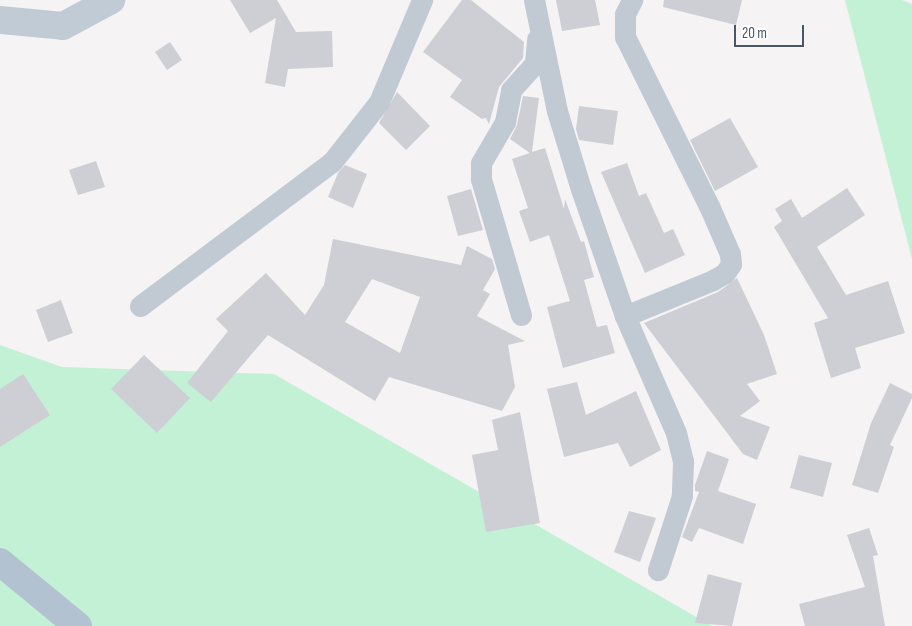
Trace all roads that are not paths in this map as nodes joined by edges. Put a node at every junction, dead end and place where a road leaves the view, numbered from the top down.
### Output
1 (111, 0) edge
2 (422, 0) edge
3 (632, 0) edge
4 (536, 8) edge
5 (0, 20) edge
6 (140, 306) dead end
7 (521, 315) dead end
8 (625, 316) junction
9 (0, 562) edge
10 (658, 570) dead end
11 (78, 626) edge

1 - 5 main road
2 - 6 street
3 - 8 street
4 - 7 street
4 - 8 street
8 - 10 street
9 - 11 main road

